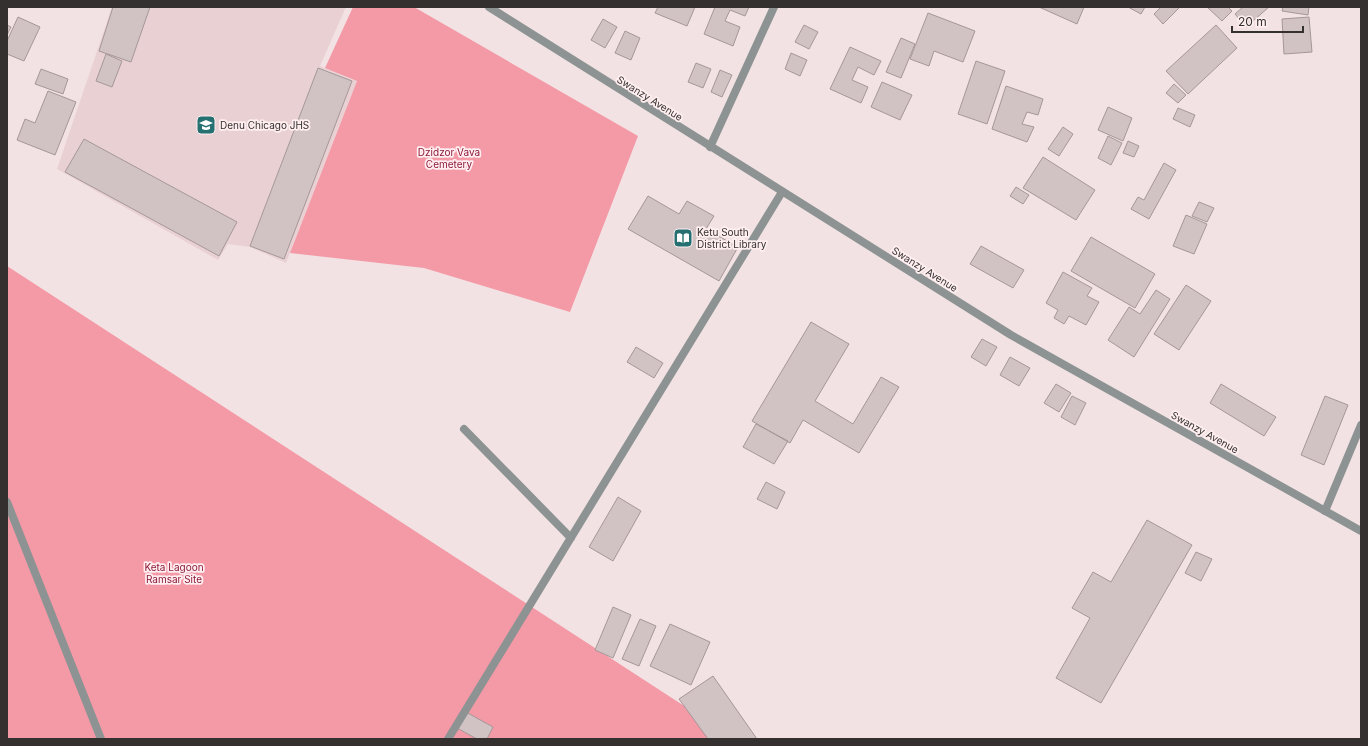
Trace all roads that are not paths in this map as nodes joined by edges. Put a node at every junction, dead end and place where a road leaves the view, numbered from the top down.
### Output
1 (489, 7) edge
2 (774, 7) edge
3 (710, 147) junction
4 (782, 192) junction
5 (1361, 425) edge
6 (464, 428) dead end
7 (7, 502) edge
8 (1325, 511) junction
9 (1361, 531) edge
10 (571, 538) junction
11 (101, 739) edge
12 (448, 739) edge

1 - 3 street, Swanzy Avenue
2 - 3 street
3 - 4 street, Swanzy Avenue
4 - 8 street, Swanzy Avenue
4 - 10 street
5 - 8 street
6 - 10 street
7 - 11 street
8 - 9 street, Swanzy Avenue
10 - 12 street

